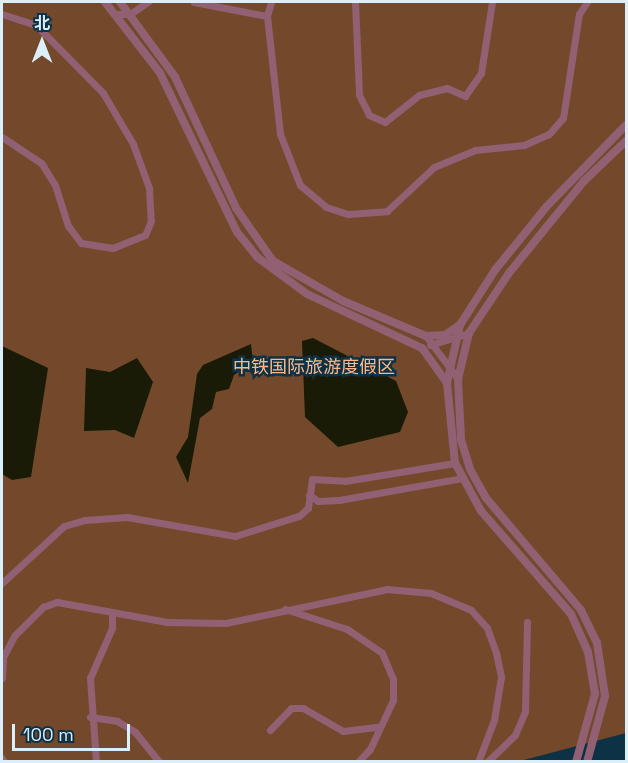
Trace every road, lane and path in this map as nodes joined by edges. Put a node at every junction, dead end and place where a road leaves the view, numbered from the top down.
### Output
1 (105, 2) edge
2 (148, 2) edge
3 (194, 2) edge
4 (270, 2) edge
5 (355, 2) edge
6 (492, 2) edge
7 (587, 2) edge
8 (126, 3) edge
9 (2, 14) edge
10 (118, 14) junction
11 (130, 14) junction
12 (267, 16) junction
13 (627, 125) edge
14 (2, 137) edge
15 (627, 141) edge
16 (460, 325) junction
17 (469, 333) junction
18 (426, 336) junction
19 (457, 337) junction
20 (432, 344) junction
21 (422, 348) junction
22 (450, 369) junction
23 (458, 379) junction
24 (447, 383) junction
25 (455, 463) junction
26 (462, 478) junction
27 (309, 495) junction
28 (2, 583) edge
29 (285, 609) junction
30 (112, 613) junction
31 (526, 622) dead end
32 (2, 658) edge
33 (2, 678) edge
34 (90, 717) junction
35 (378, 727) junction
36 (270, 730) dead end
37 (96, 762) edge
38 (159, 762) edge
39 (358, 762) edge
40 (478, 762) edge
41 (487, 762) edge
42 (576, 762) edge
43 (587, 762) edge

1 - 10 street
2 - 11 street
3 - 12 street
4 - 12 street
5 - 6 street
7 - 12 street
8 - 10 street
8 - 11 street
9 - 14 street
10 - 11 street
10 - 21 street
11 - 18 street
13 - 16 street
15 - 17 street
16 - 18 street
16 - 19 street
17 - 19 street
17 - 23 street
18 - 20 street
19 - 20 street
19 - 22 street
20 - 21 street
20 - 22 street
21 - 24 street
22 - 23 street
22 - 24 street
23 - 43 street
24 - 25 street
25 - 26 street
25 - 27 street
26 - 27 street
26 - 42 street
27 - 28 street
29 - 30 street
29 - 35 street
29 - 40 street
30 - 32 street
30 - 34 street
31 - 41 street
32 - 33 street
34 - 37 street
34 - 38 street
35 - 36 street
35 - 39 street

